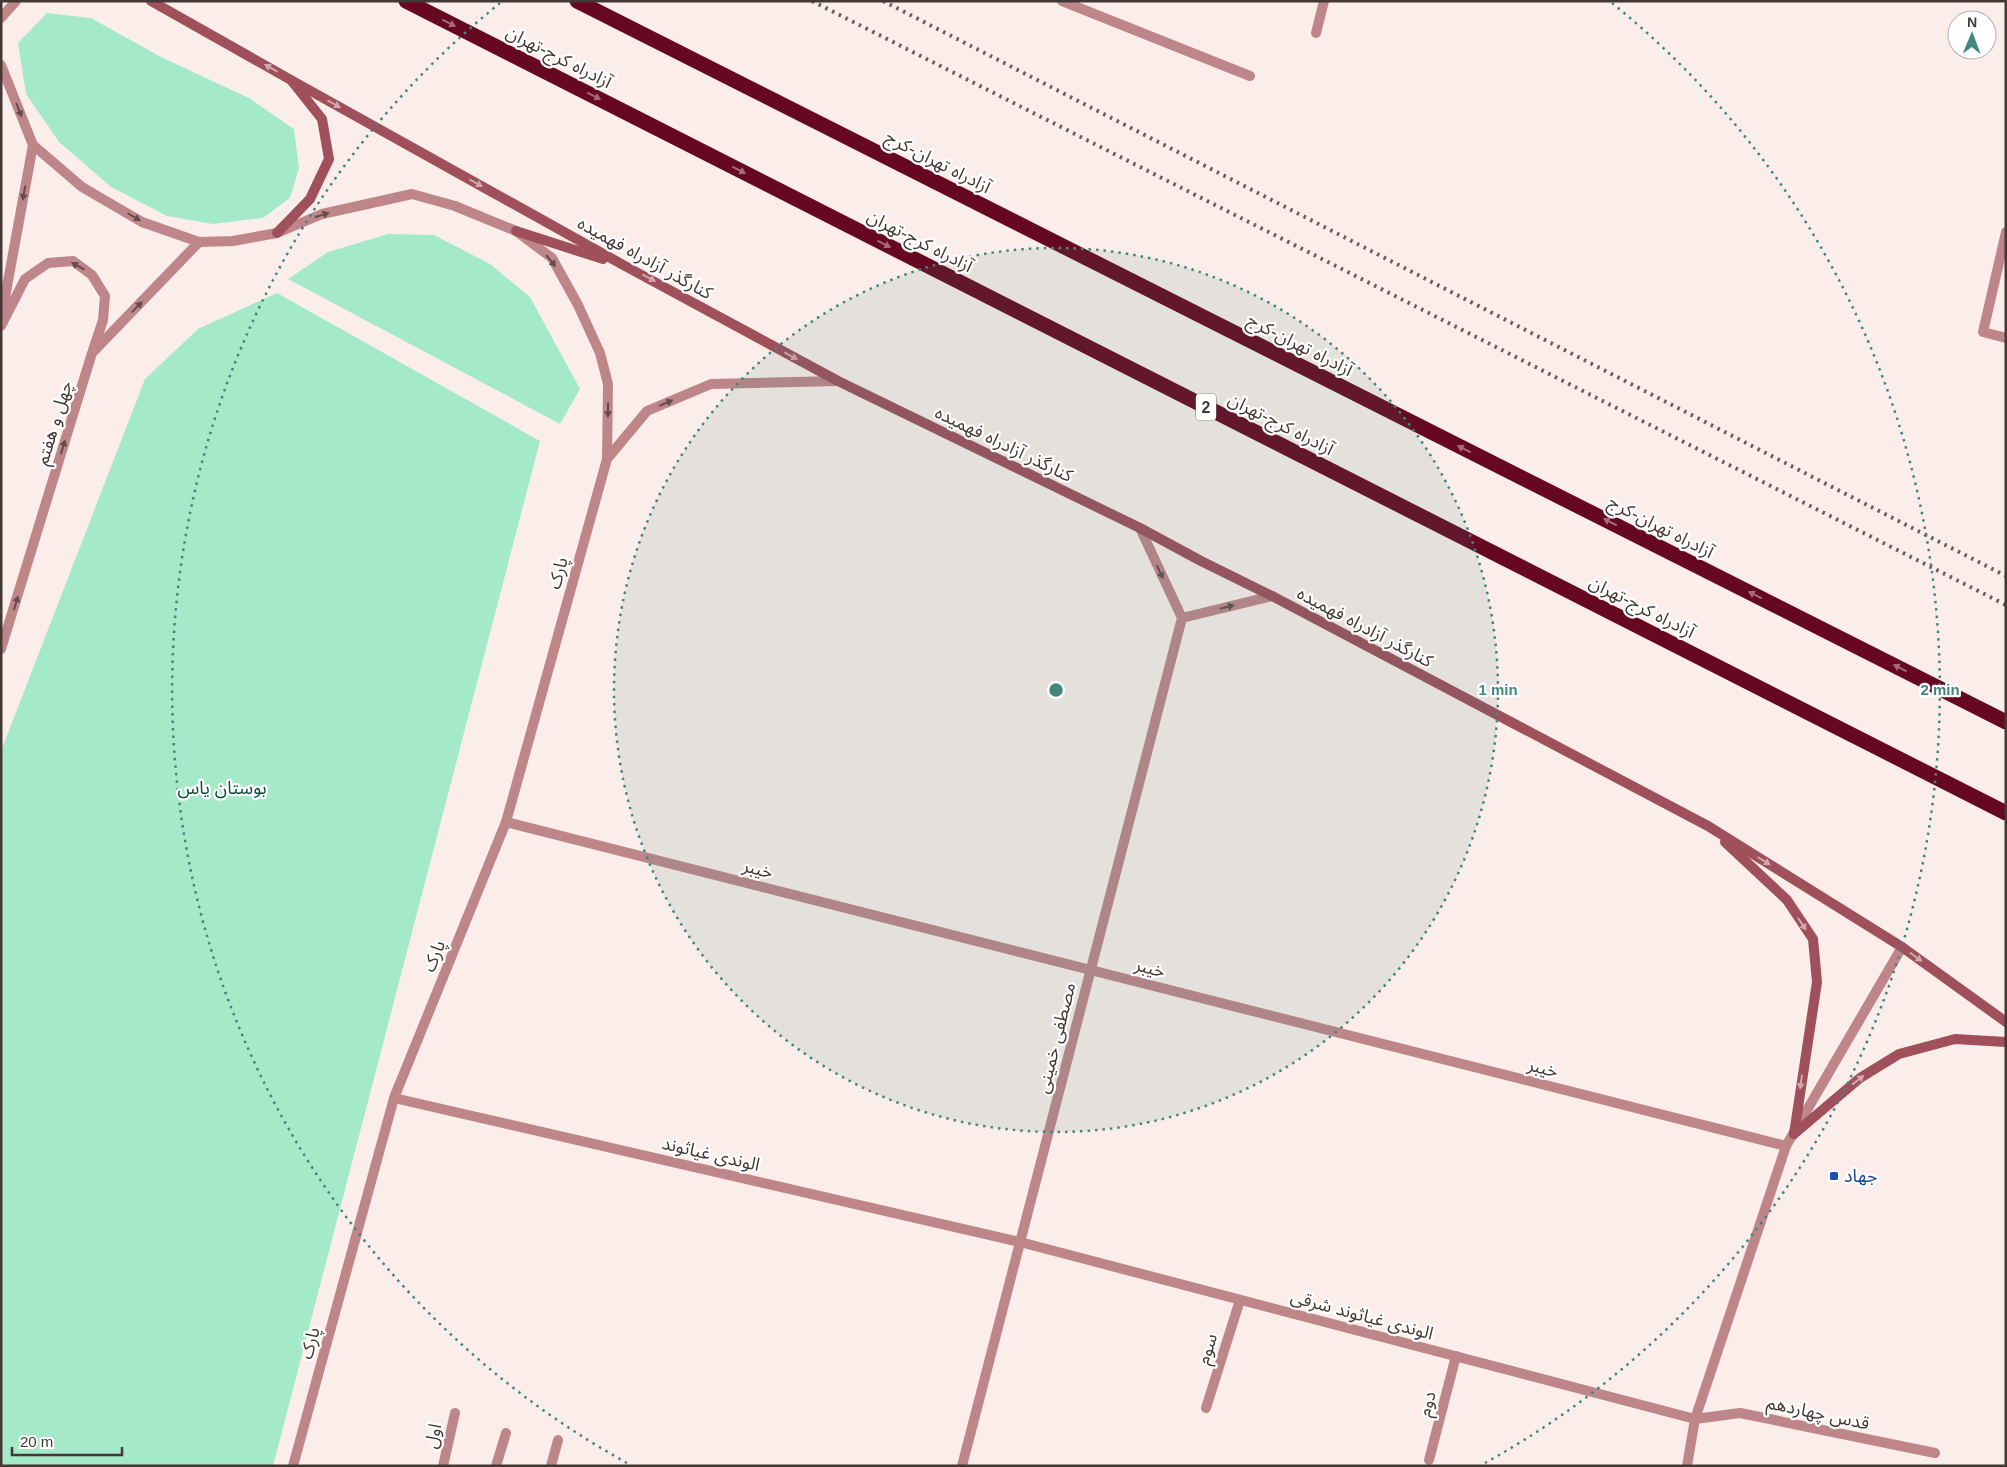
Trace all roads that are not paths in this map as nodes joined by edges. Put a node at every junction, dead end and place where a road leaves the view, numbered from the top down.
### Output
1 (16, 1) edge
2 (150, 1) edge
3 (406, 1) edge
4 (577, 1) edge
5 (1062, 1) edge
6 (1324, 1) edge
7 (1, 18) edge
8 (1316, 34) dead end
9 (1, 65) edge
10 (1250, 76) dead end
11 (291, 80) junction
12 (32, 145) junction
13 (516, 231) junction
14 (2006, 232) edge
15 (276, 233) junction
16 (199, 242) junction
17 (625, 266) junction
18 (1, 319) edge
19 (1, 326) edge
20 (2006, 338) edge
21 (92, 353) junction
22 (838, 381) junction
23 (607, 459) junction
24 (1140, 528) junction
25 (1272, 596) junction
26 (1182, 618) junction
27 (1, 649) edge
28 (2006, 722) edge
29 (2006, 813) edge
30 (506, 822) junction
31 (1708, 826) junction
32 (1902, 946) junction
33 (1090, 970) junction
34 (2006, 1022) edge
35 (2006, 1042) edge
36 (394, 1098) junction
37 (1794, 1134) junction
38 (1786, 1146) junction
39 (1020, 1242) junction
40 (1240, 1300) junction
41 (1456, 1356) junction
42 (1206, 1408) dead end
43 (455, 1413) dead end
44 (1695, 1420) junction
45 (506, 1433) dead end
46 (558, 1440) dead end
47 (1935, 1453) dead end
48 (1429, 1460) dead end
49 (293, 1466) edge
50 (444, 1466) edge
51 (496, 1466) edge
52 (551, 1466) edge
53 (962, 1466) edge
54 (1687, 1466) edge

1 - 7 street
11 -> 2 main road, کنارگذر آزادراه فهمیده
3 -> 29 highway, آزادراه کرج-تهران / 2
28 -> 4 highway, آزادراه تهران-کرج
5 - 10 street
6 - 8 street
9 -> 12 street
11 - 15 main road
11 -> 17 main road, کنارگذر آزادراه فهمیده
12 -> 16 street
12 -> 18 street
15 -> 13 street
13 - 17 main road
13 -> 23 street
14 - 20 street
15 - 16 street
21 -> 16 street, چهل و هفتم
17 -> 22 main road, کنارگذر آزادراه فهمیده
21 -> 19 street
27 -> 21 street, چهل و هفتم
23 -> 22 street
22 - 24 main road, کنارگذر آزادراه فهمیده
23 - 30 street, پارک
24 - 25 main road, کنارگذر آزادراه فهمیده
24 -> 26 street
26 -> 25 street
25 - 31 main road, کنارگذر آزادراه فهمیده
26 - 33 street, مصطفی خمینی
30 - 33 street, خیبر
30 - 36 street, پارک
31 -> 32 main road
31 -> 37 main road
32 -> 34 main road
32 - 37 street
33 - 38 street, خیبر
33 - 39 street, مصطفی خمینی
37 -> 35 main road
36 - 39 street, الوندی غیاثوند
36 - 49 street, پارک
37 - 38 street
38 - 44 street
39 - 40 street, الوندی غیاثوند شرقی
39 - 53 street, مصطفی خمینی
40 - 41 street, الوندی غیاثوند شرقی
40 - 42 street, سوم
41 - 44 street, الوندی غیاثوند شرقی
41 - 48 street, دوم
43 - 50 street, اول
44 - 47 street, قدس چهاردهم
44 - 54 street
45 - 51 street
46 - 52 street

